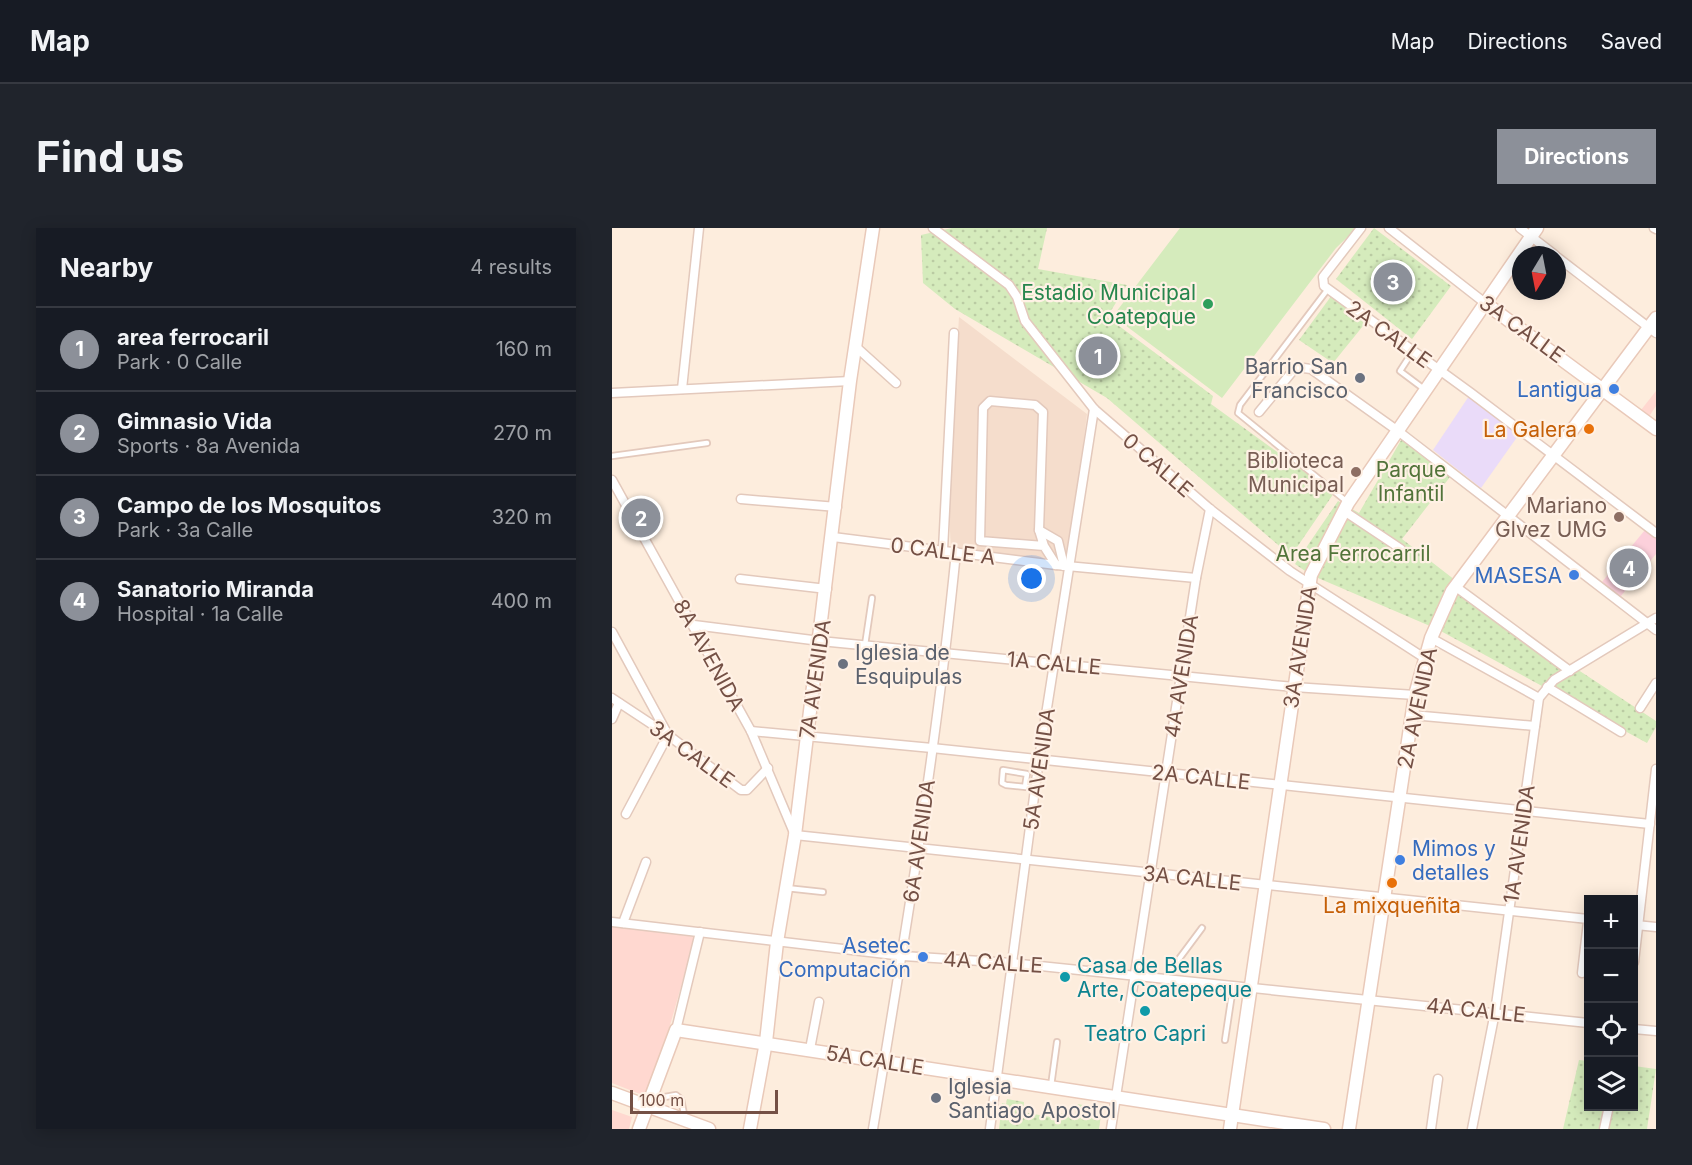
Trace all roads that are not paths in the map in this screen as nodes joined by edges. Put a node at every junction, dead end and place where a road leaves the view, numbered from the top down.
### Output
1 (699, 228) edge
2 (873, 228) edge
3 (933, 228) edge
4 (1361, 228) edge
5 (1389, 228) edge
6 (1520, 228) edge
7 (1533, 232) edge
8 (1546, 246) edge
9 (1566, 263) edge
10 (1326, 288) junction
11 (1485, 303) junction
12 (1654, 326) edge
13 (954, 333) dead end
14 (855, 346) junction
15 (1413, 351) junction
16 (1440, 370) junction
17 (850, 381) junction
18 (896, 382) dead end
19 (682, 389) junction
20 (1603, 389) junction
21 (1426, 391) junction
22 (612, 393) edge
23 (1094, 409) junction
24 (1259, 412) dead end
25 (1656, 429) edge
26 (1398, 431) junction
27 (707, 443) dead end
28 (1554, 454) junction
29 (612, 456) edge
30 (612, 480) edge
31 (741, 499) dead end
32 (837, 507) junction
33 (1346, 507) junction
34 (1210, 509) junction
35 (1509, 518) junction
36 (1039, 530) junction
37 (1656, 533) edge
38 (833, 537) junction
39 (1044, 546) junction
40 (1401, 549) dead end
41 (943, 550) junction
42 (956, 552) junction
43 (1063, 566) junction
44 (1196, 578) junction
45 (740, 579) dead end
46 (1310, 585) junction
47 (1456, 587) junction
48 (827, 589) junction
49 (872, 598) dead end
50 (1656, 618) edge
51 (1648, 624) junction
52 (694, 625) junction
53 (1656, 630) edge
54 (612, 632) edge
55 (1431, 638) junction
56 (820, 641) junction
57 (865, 645) junction
58 (946, 653) junction
59 (1426, 659) junction
60 (1055, 663) junction
61 (1570, 671) junction
62 (1181, 674) junction
63 (1656, 683) edge
64 (1294, 687) junction
65 (1547, 687) junction
66 (1415, 695) junction
67 (1539, 698) junction
68 (615, 700) edge
69 (1640, 708) dead end
70 (1412, 715) junction
71 (612, 718) edge
72 (1535, 726) junction
73 (751, 732) junction
74 (1622, 732) dead end
75 (668, 735) junction
76 (807, 736) junction
77 (932, 748) junction
78 (1039, 759) junction
79 (768, 768) junction
80 (1656, 769) edge
81 (1166, 774) junction
82 (1279, 785) junction
83 (1030, 788) junction
84 (1400, 796) junction
85 (1523, 810) junction
86 (626, 814) dead end
87 (1650, 824) junction
88 (795, 835) junction
89 (918, 848) junction
90 (646, 862) dead end
91 (1025, 862) junction
92 (1150, 873) junction
93 (1264, 885) junction
94 (786, 888) junction
95 (823, 892) dead end
96 (1384, 898) junction
97 (1638, 911) edge
98 (1510, 912) junction
99 (1584, 921) edge
100 (612, 922) edge
101 (622, 923) junction
102 (1638, 926) edge
103 (1656, 927) edge
104 (1202, 928) dead end
105 (700, 932) junction
106 (777, 942) junction
107 (1585, 949) edge
108 (903, 956) junction
109 (1012, 963) junction
110 (1582, 973) dead end
111 (1134, 975) junction
112 (1164, 979) junction
113 (1233, 987) junction
114 (1251, 989) junction
115 (1370, 999) junction
116 (819, 1002) dead end
117 (1495, 1012) junction
118 (1584, 1023) edge
119 (1638, 1029) edge
120 (676, 1030) junction
121 (1656, 1031) edge
122 (1225, 1040) dead end
123 (766, 1042) junction
124 (1057, 1042) dead end
125 (810, 1049) junction
126 (884, 1063) junction
127 (997, 1077) junction
128 (1438, 1079) dead end
129 (1051, 1086) junction
130 (612, 1093) edge
131 (1116, 1096) junction
132 (649, 1104) junction
133 (1608, 1111) edge
134 (1232, 1115) junction
135 (686, 1121) junction
136 (639, 1129) edge
137 (709, 1129) edge
138 (750, 1129) edge
139 (873, 1129) edge
140 (990, 1129) edge
141 (1111, 1129) edge
142 (1230, 1129) edge
143 (1324, 1129) edge
144 (1349, 1129) edge
145 (1431, 1129) edge
146 (1472, 1129) edge
147 (1604, 1129) edge

1 - 19 street
2 - 14 main road, 7A AVENIDA
3 - 23 street, 0 CALLE
4 - 10 street
5 - 11 street, 3A CALLE
6 - 7 street
7 - 8 street
7 - 11 main road, 3A AVENIDA
9 - 12 street
10 - 15 street, 2A CALLE
10 - 33 lane
11 - 16 main road, 3A AVENIDA
11 - 20 main road, 3A CALLE
12 - 20 main road, 2A AVENIDA
13 - 41 street
14 - 17 main road, 7A AVENIDA
14 - 18 street
15 - 16 street, 2A CALLE
15 - 21 lane
16 - 21 main road, 3A AVENIDA
16 - 28 street, 2A CALLE
17 - 19 street
17 - 32 main road, 7A AVENIDA
19 - 22 street
20 - 25 main road, 3A CALLE
20 - 28 main road, 2A AVENIDA
21 - 26 main road, 3A AVENIDA
23 - 34 street, 0 CALLE
23 - 43 street, 5A AVENIDA
24 - 26 street
26 - 33 main road, 3A AVENIDA
26 - 35 street
27 - 29 lane
28 - 35 main road, 2A AVENIDA
28 - 37 street, 2A CALLE
30 - 52 street, 8A AVENIDA
31 - 32 street
32 - 38 main road, 7A AVENIDA
33 - 40 street
33 - 46 main road, 3A AVENIDA
34 - 44 street, 4A AVENIDA
34 - 46 street, 0 CALLE
35 - 47 main road, 2A AVENIDA
35 - 51 street
36 - 39 street
36 - 39 street
36 - 43 street
38 - 41 street, 0 CALLE A
38 - 48 main road, 7A AVENIDA
39 - 43 street
41 - 42 street, 0 CALLE A
42 - 43 street, 0 CALLE A
42 - 58 street, 6A AVENIDA
43 - 44 street, 0 CALLE A
43 - 60 street, 5A AVENIDA
44 - 62 street, 4A AVENIDA
45 - 48 street
46 - 59 street, 0 CALLE
46 - 64 main road, 3A AVENIDA
47 - 55 main road, 2A AVENIDA
47 - 61 street
48 - 56 main road, 7A AVENIDA
49 - 57 lane
50 - 51 street, 1A AVENIDA
51 - 53 street
51 - 61 street, 1A AVENIDA
52 - 56 street, 1A CALLE
52 - 73 street, 8A AVENIDA
54 - 75 street
55 - 59 main road, 2A AVENIDA
55 - 67 street
56 - 57 street, 1A CALLE
56 - 76 main road, 7A AVENIDA
57 - 58 street, 1A CALLE
58 - 60 street, 1A CALLE
58 - 77 street, 6A AVENIDA
59 - 66 main road, 2A AVENIDA
60 - 62 street, 1A CALLE
60 - 78 street, 5A AVENIDA
61 - 65 street, 1A AVENIDA
62 - 64 street, 1A CALLE
62 - 81 street, 4A AVENIDA
63 - 69 street
64 - 66 street, 1A CALLE
64 - 82 main road, 3A AVENIDA
65 - 67 street, 1A AVENIDA
65 - 74 street
66 - 70 main road, 2A AVENIDA
67 - 72 street, 1A AVENIDA
68 - 71 street
68 - 75 street, 3A CALLE
70 - 72 street
70 - 84 main road, 2A AVENIDA
72 - 85 street, 1A AVENIDA
73 - 76 street, 2A CALLE
73 - 79 street, 8A AVENIDA
75 - 79 street, 3A CALLE
75 - 86 street
76 - 77 street, 2A CALLE
76 - 88 main road, 7A AVENIDA
77 - 78 street, 2A CALLE
77 - 89 street, 6A AVENIDA
78 - 81 street, 2A CALLE
78 - 83 street, 5A AVENIDA
79 - 88 street, 8A AVENIDA
80 - 87 street
81 - 82 street, 2A CALLE
81 - 92 street, 4A AVENIDA
82 - 84 street, 2A CALLE
82 - 93 main road, 3A AVENIDA
83 - 83 lane
83 - 91 street, 5A AVENIDA
84 - 85 street, 2A CALLE
84 - 96 main road, 2A AVENIDA
85 - 87 street, 2A CALLE
85 - 98 street, 1A AVENIDA
87 - 97 street
88 - 89 street, 3A CALLE
88 - 94 main road, 7A AVENIDA
89 - 91 street, 3A CALLE
89 - 108 street, 6A AVENIDA
90 - 101 street
91 - 92 street, 3A CALLE
91 - 109 street, 5A AVENIDA
92 - 93 street, 3A CALLE
92 - 111 street, 4A AVENIDA
93 - 96 street, 3A CALLE
93 - 114 main road, 3A AVENIDA
94 - 95 lane
94 - 106 main road, 7A AVENIDA
96 - 98 street, 3A CALLE
96 - 115 main road, 2A AVENIDA
98 - 99 street, 3A CALLE
98 - 117 street, 1A AVENIDA
100 - 101 street, 4A CALLE
101 - 105 street, 4A CALLE
102 - 103 street
104 - 112 lane
105 - 106 street, 4A CALLE
105 - 120 street
106 - 108 street, 4A CALLE
106 - 123 main road, 7A AVENIDA
107 - 110 street
108 - 109 street, 4A CALLE
108 - 126 street, 6A AVENIDA
109 - 111 street, 4A CALLE
109 - 127 street, 5A AVENIDA
111 - 112 street, 4A CALLE
111 - 131 street, 4A AVENIDA
112 - 113 street, 4A CALLE
113 - 114 street, 4A CALLE
113 - 122 lane
114 - 115 street, 4A CALLE
114 - 134 main road, 3A AVENIDA
115 - 117 street, 4A CALLE
115 - 144 main road, 2A AVENIDA
116 - 125 street
117 - 118 street, 4A CALLE
117 - 146 street, 1A AVENIDA
119 - 121 street
120 - 123 main road, 5A CALLE
120 - 132 main road
123 - 125 main road, 5A CALLE
123 - 138 main road, 7A AVENIDA
124 - 129 lane
125 - 126 main road, 5A CALLE
126 - 127 main road, 5A CALLE
126 - 139 street, 6A AVENIDA
127 - 129 main road, 5A CALLE
127 - 140 street, 5A AVENIDA
128 - 145 street
129 - 131 main road, 5A CALLE
130 - 132 main road
131 - 134 main road, 5A CALLE
131 - 141 street, 4A AVENIDA
132 - 135 main road
132 - 135 lane
132 - 136 main road
133 - 147 street
134 - 142 main road, 3A AVENIDA
134 - 143 main road, 5A CALLE
135 - 137 main road

